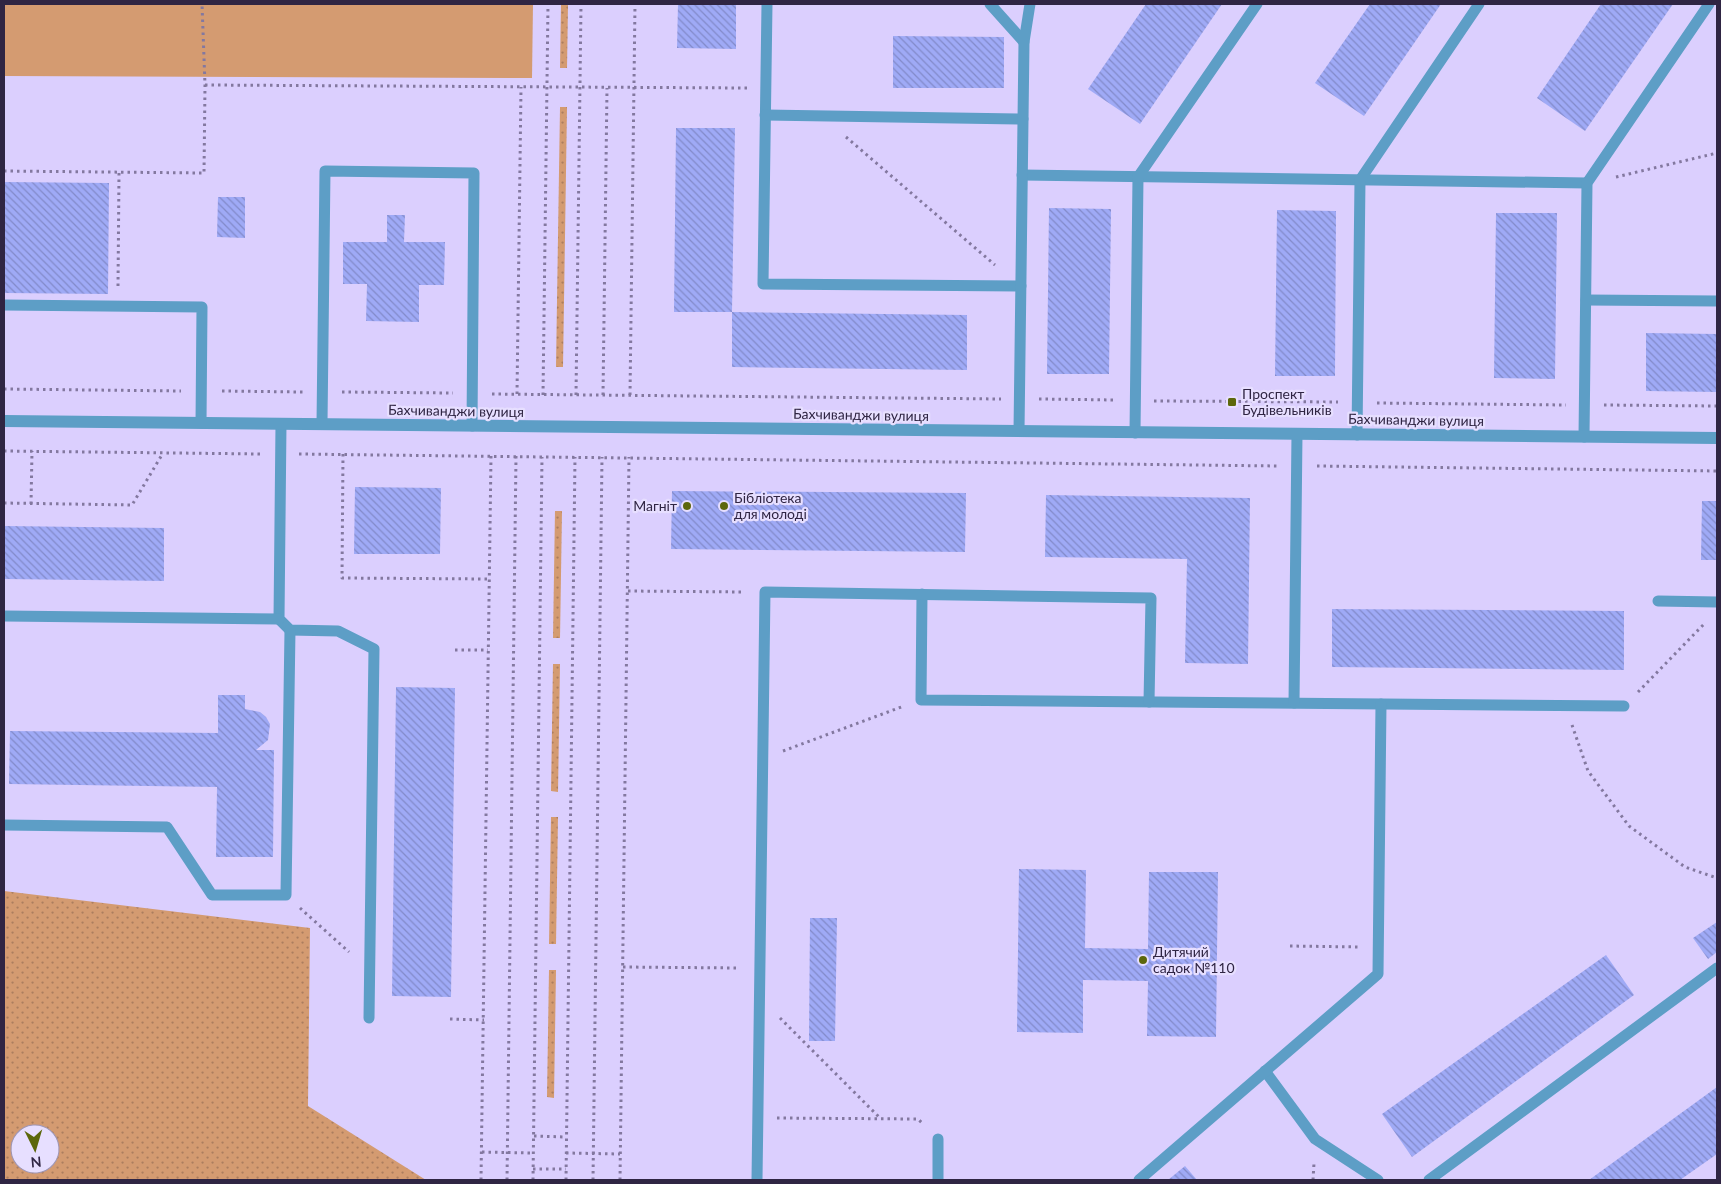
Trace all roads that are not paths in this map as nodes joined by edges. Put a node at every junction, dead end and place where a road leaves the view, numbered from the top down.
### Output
1 (766, 4) edge
2 (990, 4) edge
3 (1030, 4) edge
4 (1257, 4) edge
5 (1479, 4) edge
6 (1709, 4) edge
7 (1024, 42) junction
8 (765, 115) junction
9 (1023, 118) junction
10 (1022, 175) junction
11 (1138, 176) junction
12 (1360, 180) junction
13 (1587, 183) junction
14 (1021, 286) junction
15 (1586, 300) junction
16 (1717, 300) edge
17 (4, 305) edge
18 (4, 421) edge
19 (201, 423) junction
20 (281, 424) junction
21 (322, 424) junction
22 (472, 426) junction
23 (1019, 431) junction
24 (1135, 432) junction
25 (1297, 434) junction
26 (1357, 435) junction
27 (1584, 437) junction
28 (1717, 438) edge
29 (922, 594) junction
30 (1658, 601) dead end
31 (1717, 602) edge
32 (4, 616) edge
33 (279, 619) junction
34 (290, 630) junction
35 (1149, 702) junction
36 (1294, 703) junction
37 (1381, 704) junction
38 (1624, 706) road end
39 (4, 825) edge
40 (1717, 968) edge
41 (369, 1018) dead end
42 (1265, 1071) junction
43 (938, 1139) dead end
44 (757, 1180) edge
45 (938, 1180) edge
46 (1139, 1180) edge
47 (1378, 1180) edge
48 (1429, 1180) edge

1 - 8 lane
2 - 7 lane
3 - 7 lane
4 - 11 lane
5 - 12 lane
6 - 13 lane
7 - 9 lane
8 - 9 lane
8 - 14 lane
9 - 10 lane
10 - 11 lane
10 - 14 lane
11 - 12 lane
11 - 24 lane
12 - 13 lane
12 - 26 lane
13 - 15 lane
14 - 23 lane
15 - 16 lane
15 - 27 lane
17 - 19 lane
18 - 19 street, Бахчиванджи вулиця
19 - 20 street, Бахчиванджи вулиця
20 - 21 street, Бахчиванджи вулиця
20 - 33 lane
21 - 22 street, Бахчиванджи вулиця
21 - 22 lane
22 - 23 street, Бахчиванджи вулиця
23 - 24 street, Бахчиванджи вулиця
24 - 25 street, Бахчиванджи вулиця
25 - 26 street, Бахчиванджи вулиця
25 - 36 lane
26 - 27 street, Бахчиванджи вулиця
27 - 28 street, Бахчиванджи вулиця
29 - 35 lane
29 - 35 lane
29 - 44 lane
30 - 31 lane
32 - 33 lane
33 - 34 lane
34 - 39 lane
34 - 41 lane
35 - 36 lane
36 - 37 lane
37 - 38 lane
37 - 42 lane
40 - 48 lane
42 - 46 lane
42 - 47 lane
43 - 45 lane

